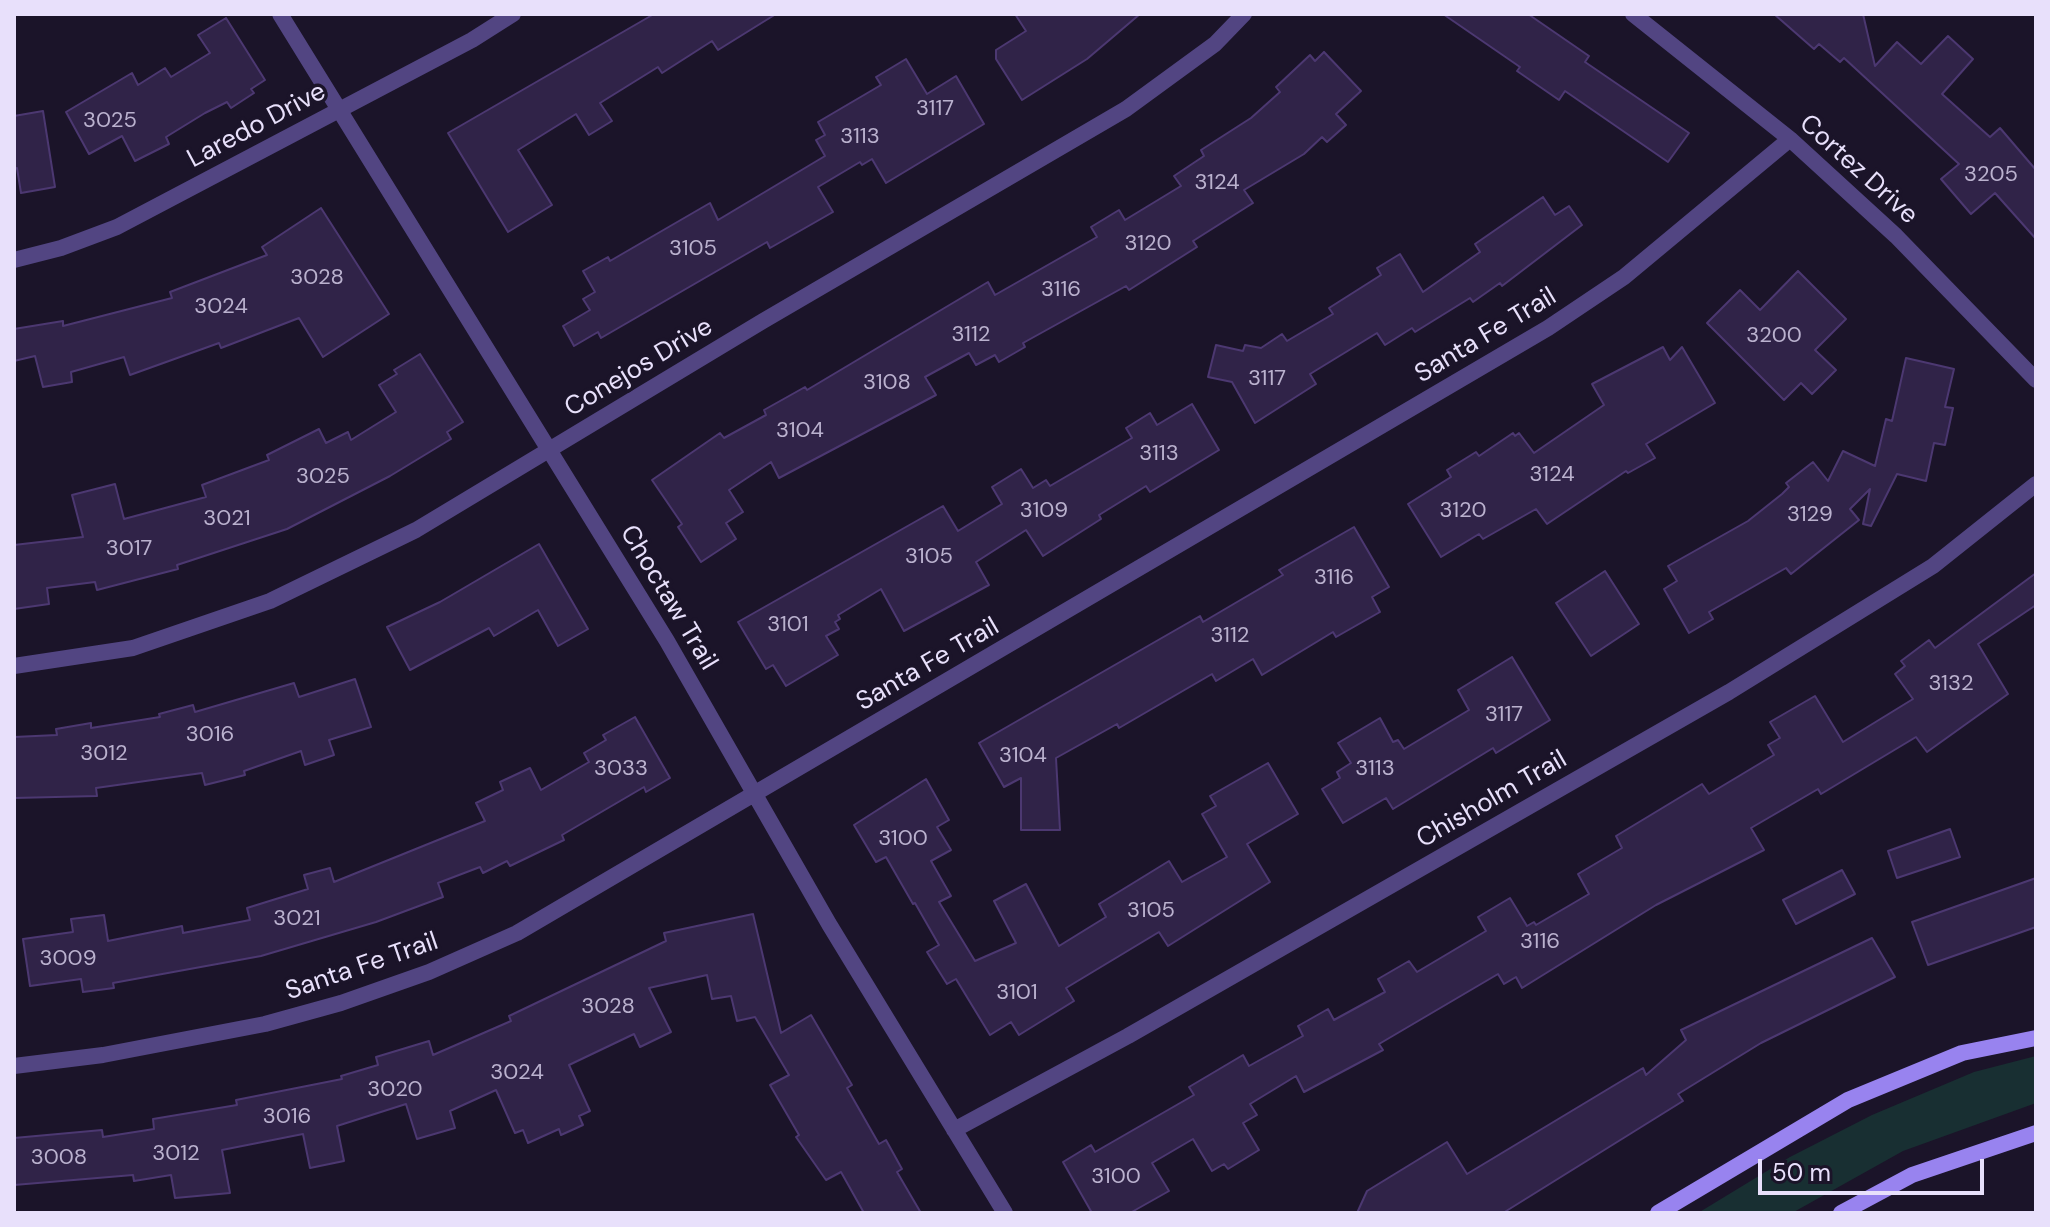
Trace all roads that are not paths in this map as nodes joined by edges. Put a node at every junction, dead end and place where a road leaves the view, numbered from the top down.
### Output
1 (280, 14) edge
2 (513, 14) edge
3 (1244, 14) edge
4 (1633, 14) edge
5 (340, 110) junction
6 (1790, 139) junction
7 (14, 260) edge
8 (2036, 380) edge
9 (549, 450) junction
10 (2036, 484) edge
11 (14, 666) edge
12 (755, 795) junction
13 (2036, 1038) edge
14 (14, 1066) edge
15 (954, 1130) junction
16 (2036, 1133) edge
17 (1005, 1213) edge
18 (1658, 1213) edge
19 (1841, 1213) edge

1 - 5 street, Choctaw Trail
2 - 5 street, Laredo Drive
3 - 9 street, Conejos Drive
4 - 6 street, Cortez Drive
5 - 7 street, Laredo Drive
5 - 9 street, Choctaw Trail
6 - 8 street, Cortez Drive
6 - 12 street, Santa Fe Trail
9 - 11 street, Conejos Drive
9 - 12 street, Choctaw Trail
10 - 15 street, Chisholm Trail
12 - 14 street, Santa Fe Trail
12 - 15 street, Choctaw Trail
13 - 18 main road
15 - 17 street, Choctaw Trail
16 - 19 main road

